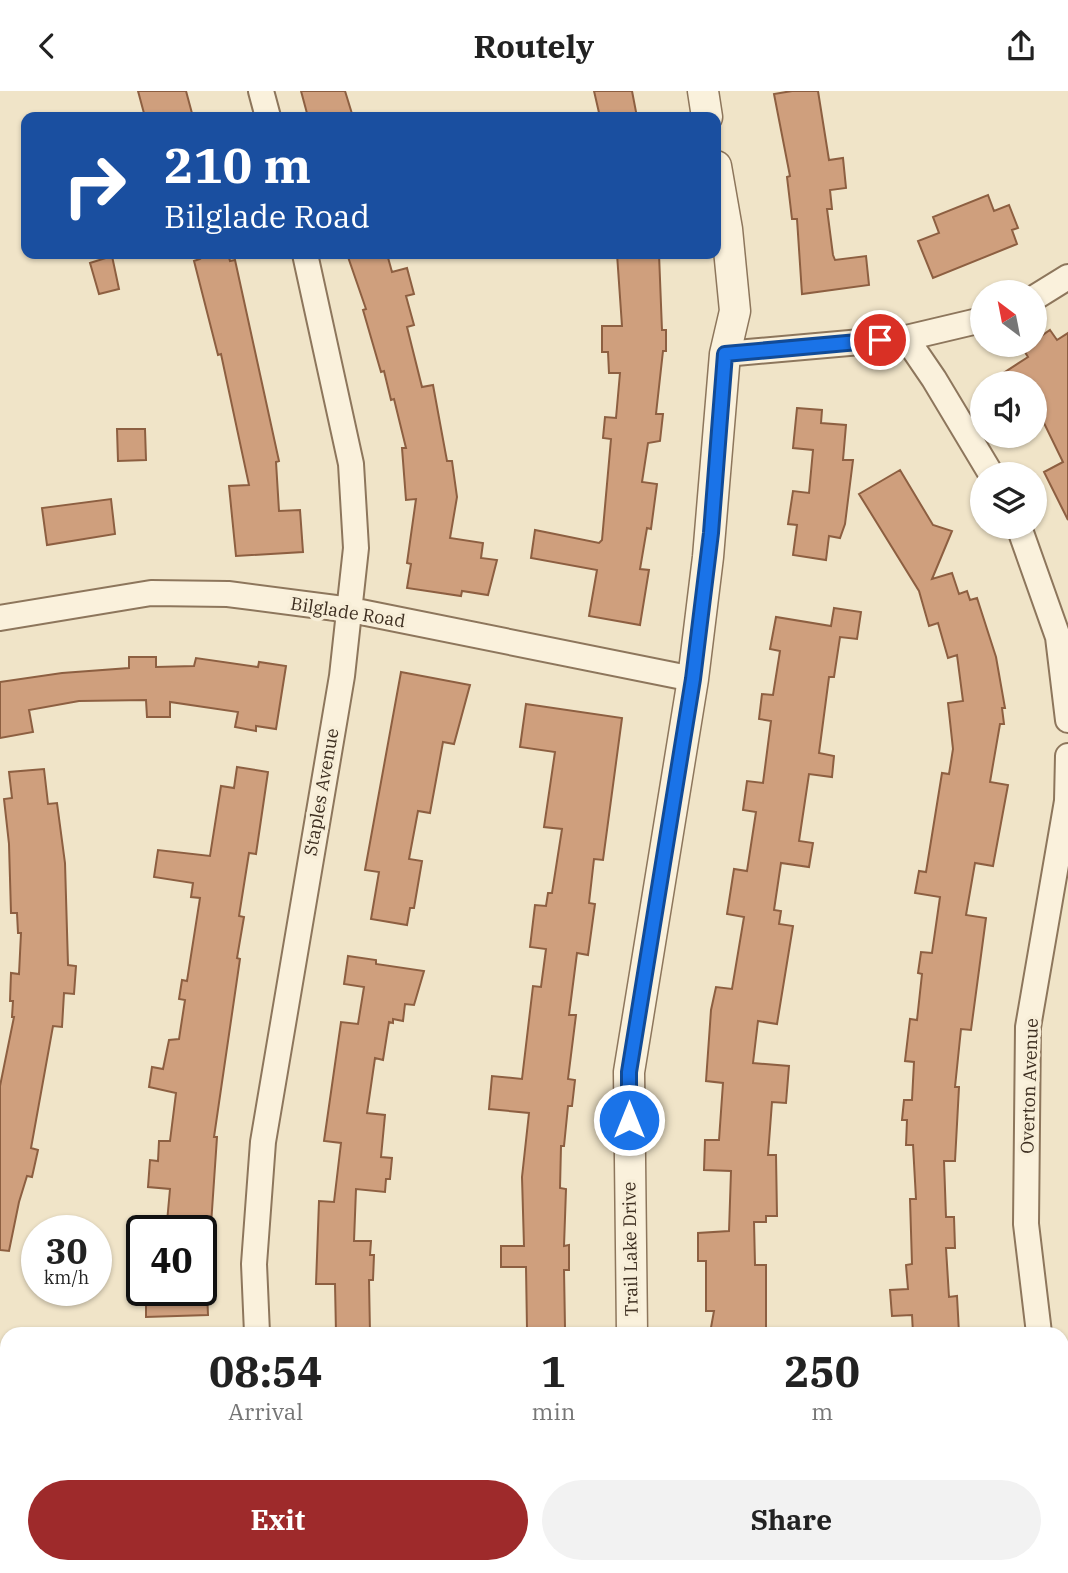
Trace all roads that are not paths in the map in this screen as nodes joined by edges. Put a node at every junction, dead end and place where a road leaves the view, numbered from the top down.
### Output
1 (261, 91) edge
2 (703, 91) edge
3 (267, 112) edge
4 (706, 112) edge
5 (721, 195) edge
6 (306, 259) edge
7 (1068, 277) edge
8 (1047, 290) edge
9 (970, 323) edge
10 (906, 338) junction
11 (725, 354) junction
12 (984, 462) edge
13 (1023, 539) edge
14 (351, 610) junction
15 (0, 618) edge
16 (693, 679) junction
17 (1068, 720) edge
18 (1068, 756) edge
19 (257, 1327) edge
20 (632, 1327) edge
21 (1038, 1327) edge

1 - 3 street
2 - 4 street
5 - 11 street, Trail Lake Drive
6 - 14 street, Staples Avenue
7 - 8 street
9 - 10 street
10 - 11 street
10 - 12 street
11 - 16 street, Trail Lake Drive
13 - 17 street
14 - 15 street, Bilglade Road
14 - 16 street, Bilglade Road
14 - 19 street, Staples Avenue
16 - 20 street, Trail Lake Drive
18 - 21 street, Overton Avenue

